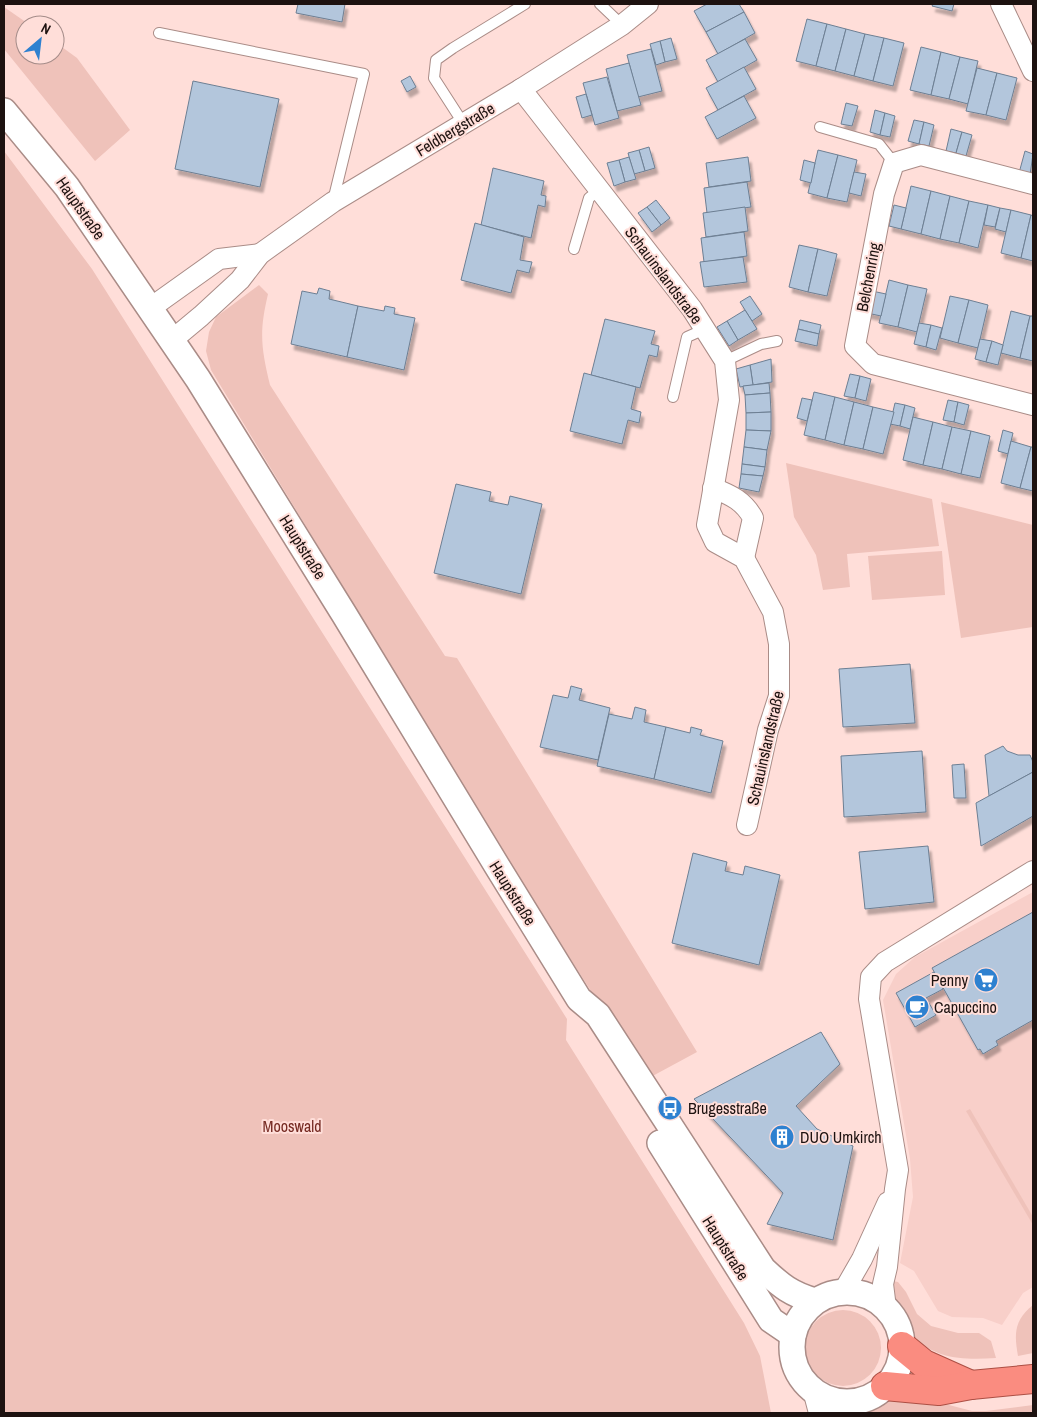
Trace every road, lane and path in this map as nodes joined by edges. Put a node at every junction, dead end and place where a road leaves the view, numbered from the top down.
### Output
1 (525, 4) edge
2 (600, 4) edge
3 (648, 4) edge
4 (1001, 4) edge
5 (622, 26) junction
6 (160, 33) dead end
7 (1033, 71) edge
8 (521, 89) junction
9 (4, 111) edge
10 (463, 123) junction
11 (820, 127) dead end
12 (894, 163) junction
13 (1033, 184) edge
14 (598, 191) junction
15 (333, 202) junction
16 (574, 249) dead end
17 (260, 254) junction
18 (149, 309) junction
19 (705, 329) junction
20 (171, 341) junction
21 (777, 341) dead end
22 (725, 361) junction
23 (674, 397) dead end
24 (1033, 405) edge
25 (714, 488) junction
26 (744, 558) junction
27 (747, 825) dead end
28 (1033, 871) edge
29 (579, 999) junction
30 (895, 1189) junction
31 (843, 1292) junction
32 (815, 1301) junction
33 (886, 1308) junction
34 (793, 1335) junction
35 (902, 1346) junction
36 (1033, 1379) edge
37 (971, 1385) junction
38 (885, 1386) junction
39 (816, 1402) edge
40 (852, 1408) edge

1 - 10 lane
2 - 5 lane
3 - 5 street, Feldbergstraße
4 - 7 street
5 - 8 street, Feldbergstraße
6 - 15 lane
8 - 10 street, Feldbergstraße
8 - 14 street, Schauinslandstraße
9 - 18 street, Hauptstraße
10 - 15 street, Feldbergstraße
11 - 12 lane
12 - 13 street
12 - 24 street, Belchenring
14 - 16 lane
14 - 19 street, Schauinslandstraße
15 - 17 street, Feldbergstraße
17 - 18 street, Feldbergstraße
17 - 20 street, Feldbergstraße
18 - 20 street, Hauptstraße
19 - 22 street, Schauinslandstraße
19 - 23 lane
20 - 29 street, Hauptstraße
21 - 22 lane
22 - 25 street, Schauinslandstraße
25 - 26 street, Schauinslandstraße
25 - 26 street
26 - 27 street, Schauinslandstraße
28 - 30 street
29 - 32 street, Hauptstraße
29 - 34 street, Hauptstraße
30 - 31 street
30 - 33 street
31 - 32 street
31 - 33 street
32 - 34 street
33 - 35 street
34 - 39 street
35 - 37 highway
35 - 38 street
36 - 37 highway
37 - 38 highway
38 - 40 street
39 - 40 street

